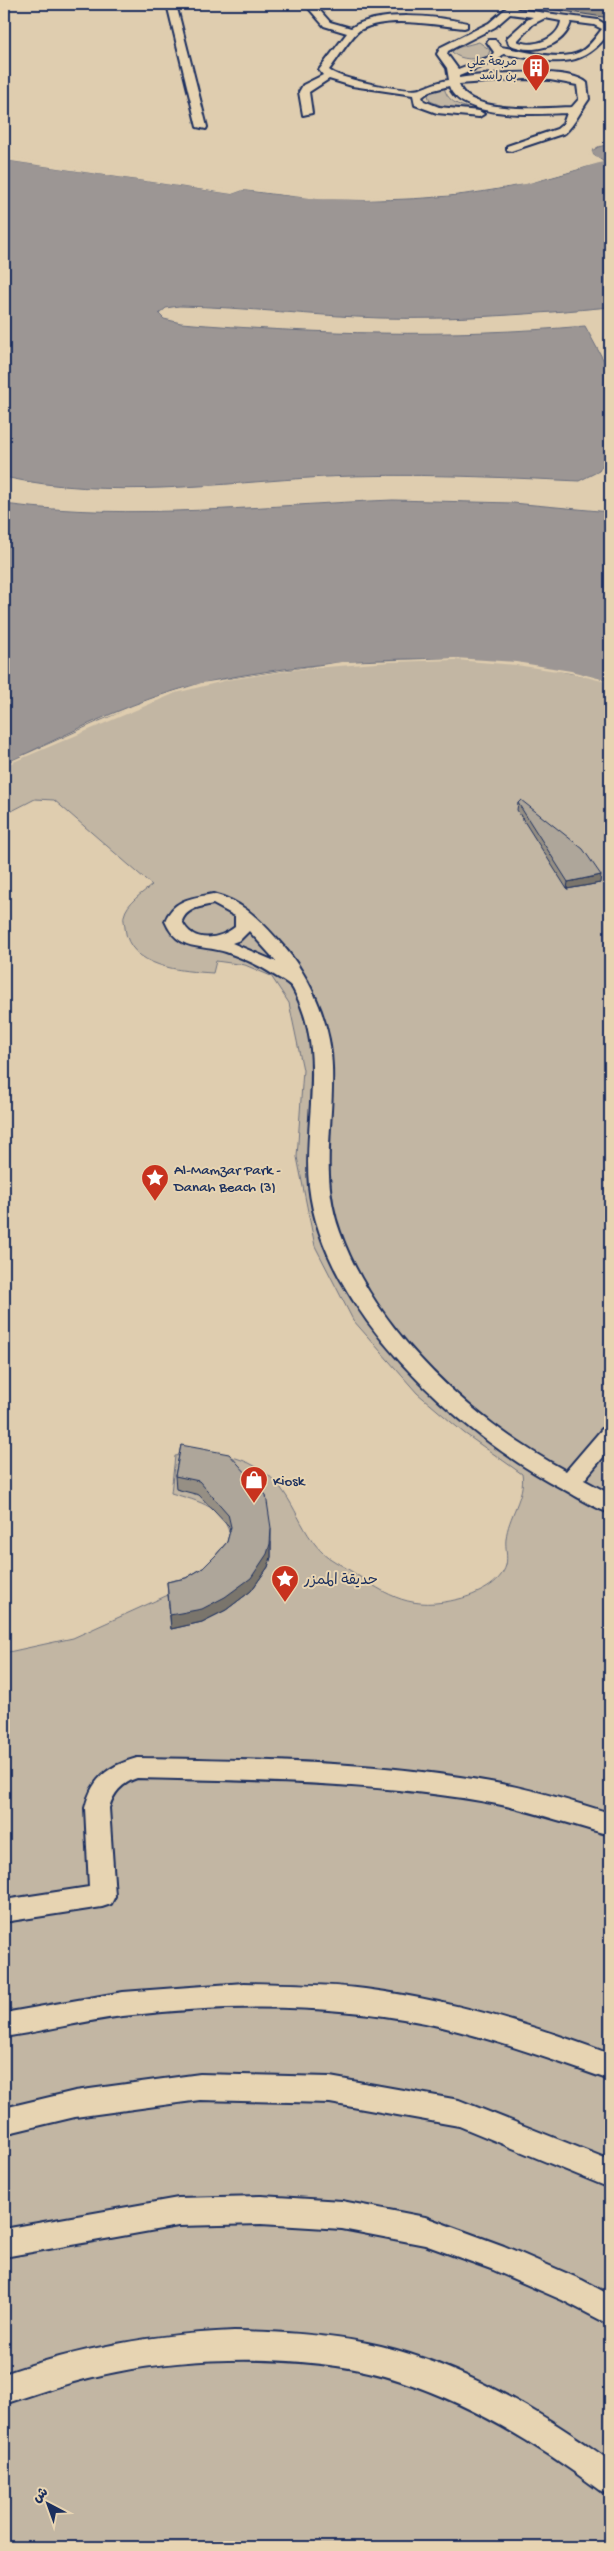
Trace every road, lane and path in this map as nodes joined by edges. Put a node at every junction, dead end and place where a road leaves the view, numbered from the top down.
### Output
1 (171, 4) edge
2 (309, 4) edge
3 (514, 6) edge
4 (543, 16) junction
5 (566, 18) junction
6 (365, 25) junction
7 (464, 25) dead end
8 (492, 25) junction
9 (403, 30) dead end
10 (353, 32) junction
11 (498, 50) junction
12 (443, 56) junction
13 (490, 60) junction
14 (328, 76) junction
15 (453, 77) junction
16 (419, 92) junction
17 (577, 110) junction
18 (307, 113) dead end
19 (479, 114) dead end
20 (202, 128) dead end
21 (511, 148) dead end
22 (245, 919) junction
23 (211, 943) junction
24 (298, 983) junction
25 (610, 1435) edge
26 (570, 1482) junction
27 (610, 1504) edge
28 (610, 1824) edge
29 (4, 1911) edge
30 (4, 2025) edge
31 (610, 2067) edge
32 (4, 2121) edge
33 (610, 2174) edge
34 (4, 2243) edge
35 (610, 2311) edge
36 (4, 2389) edge
37 (610, 2479) edge

1 - 20 lane
2 - 10 lane
3 - 4 lane
3 - 8 lane
4 - 5 lane
4 - 5 lane
5 - 11 lane
6 - 7 lane
6 - 9 lane
6 - 10 lane
8 - 11 lane
8 - 12 lane
10 - 14 lane
11 - 13 lane
12 - 13 lane
12 - 15 lane
13 - 15 lane
14 - 16 lane
14 - 18 lane
15 - 16 lane
15 - 17 lane
15 - 17 lane
16 - 19 lane
17 - 21 lane
22 - 23 lane
22 - 23 lane
22 - 24 lane
23 - 24 lane
24 - 26 lane
25 - 26 lane
26 - 27 lane
28 - 29 lane
30 - 31 lane
32 - 33 lane
34 - 35 lane
36 - 37 lane

